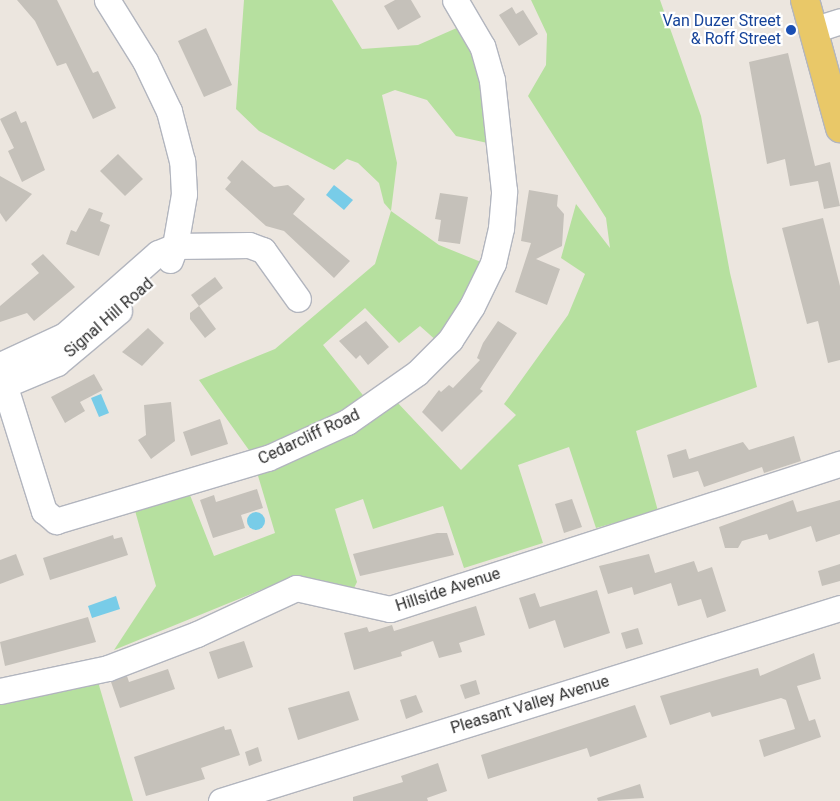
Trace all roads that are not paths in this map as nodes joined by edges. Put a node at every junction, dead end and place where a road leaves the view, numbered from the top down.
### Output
1 (107, 0) edge
2 (455, 0) edge
3 (805, 0) edge
4 (828, 25) edge
5 (840, 128) edge
6 (175, 246) junction
7 (298, 299) dead end
8 (1, 377) edge
9 (840, 464) edge
10 (840, 608) edge
11 (0, 691) edge
12 (221, 801) edge

1 - 6 street
2 - 8 street, Cedarcliff Road
3 - 4 main road
4 - 5 main road
6 - 7 street, Signal Hill Road
6 - 8 street, Signal Hill Road
9 - 11 street, Hillside Avenue
10 - 12 street, Pleasant Valley Avenue

